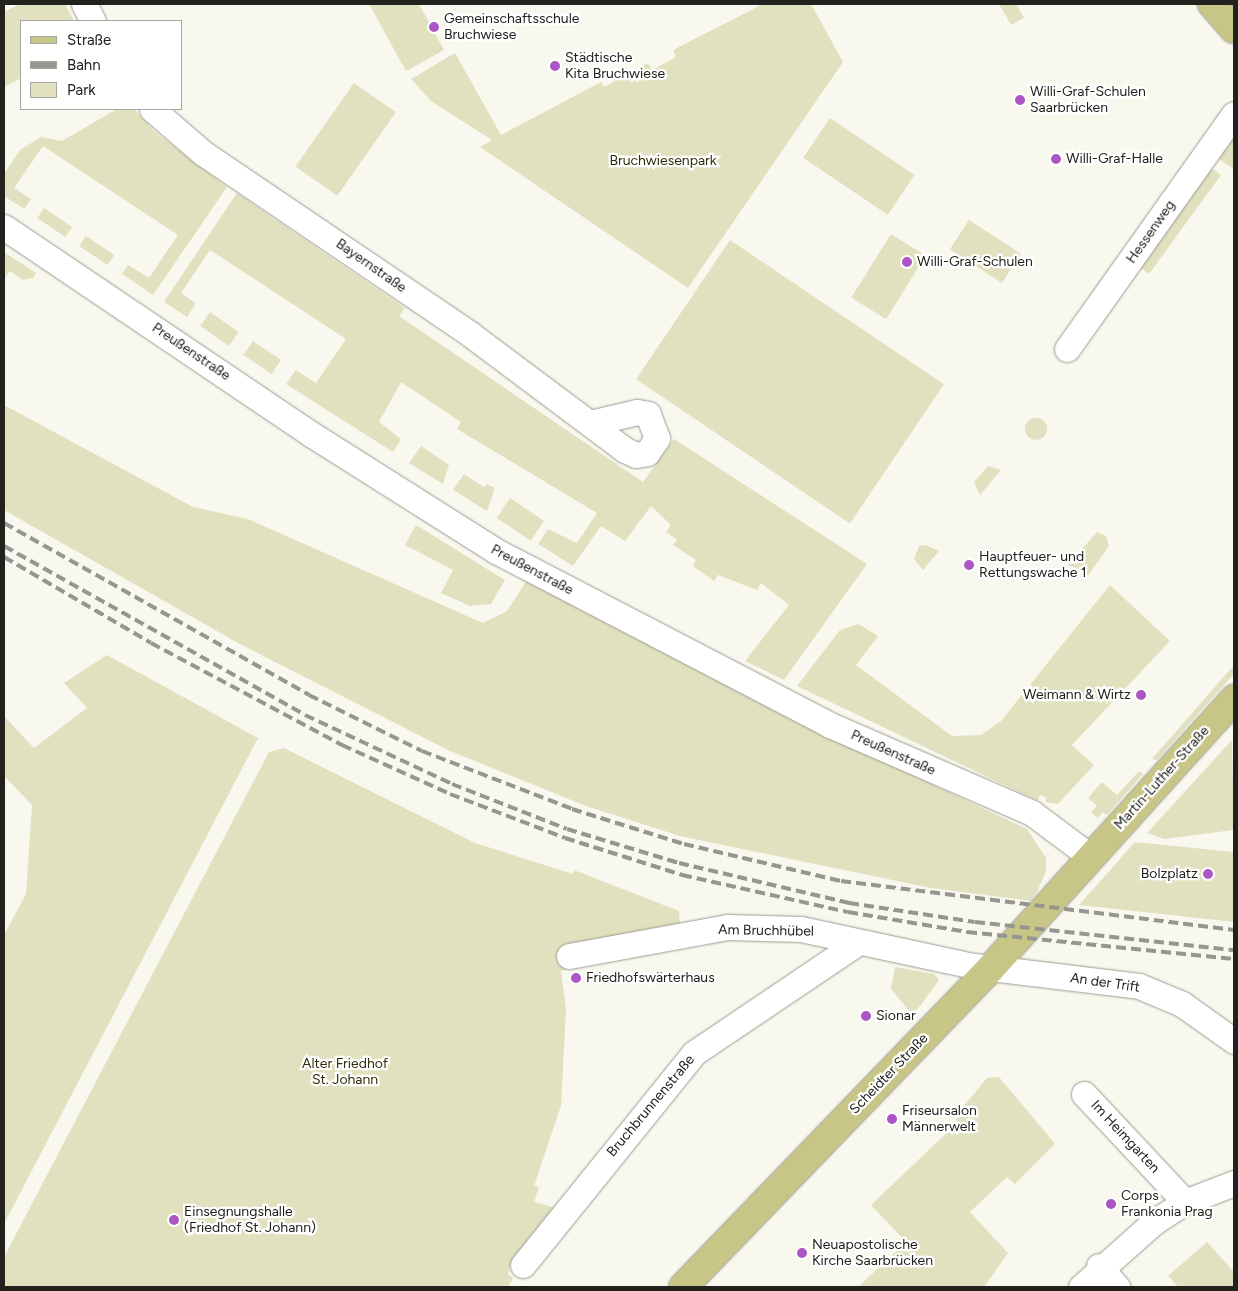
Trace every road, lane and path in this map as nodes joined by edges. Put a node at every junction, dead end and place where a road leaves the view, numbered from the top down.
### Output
1 (84, 4) edge
2 (1212, 4) edge
3 (92, 20) edge
4 (1234, 29) edge
5 (153, 110) edge
6 (1234, 114) edge
7 (4, 227) edge
8 (1067, 349) dead end
9 (590, 423) dead end
10 (1234, 699) edge
11 (1091, 857) junction
12 (857, 943) junction
13 (569, 956) dead end
14 (991, 968) junction
15 (1234, 1041) edge
16 (1084, 1094) dead end
17 (1233, 1188) edge
18 (1186, 1202) junction
19 (523, 1265) dead end
20 (1100, 1266) junction
21 (683, 1287) edge
22 (1081, 1287) edge
23 (1116, 1287) edge

1 - 3 street
2 - 4 main road
5 - 9 street, Bayernstraße
6 - 8 street, Hessenweg
7 - 11 street, Preußenstraße
10 - 11 main road, Martin-Luther-Straße
11 - 14 main road, Scheidter Straße
12 - 13 street, Am Bruchhübel
12 - 14 street, Am Bruchhübel
12 - 19 street, Bruchbrunnenstraße
14 - 15 street, An der Trift
14 - 21 main road, Scheidter Straße
16 - 18 street, Im Heimgarten
17 - 18 street
18 - 20 street
20 - 22 street
20 - 23 street

